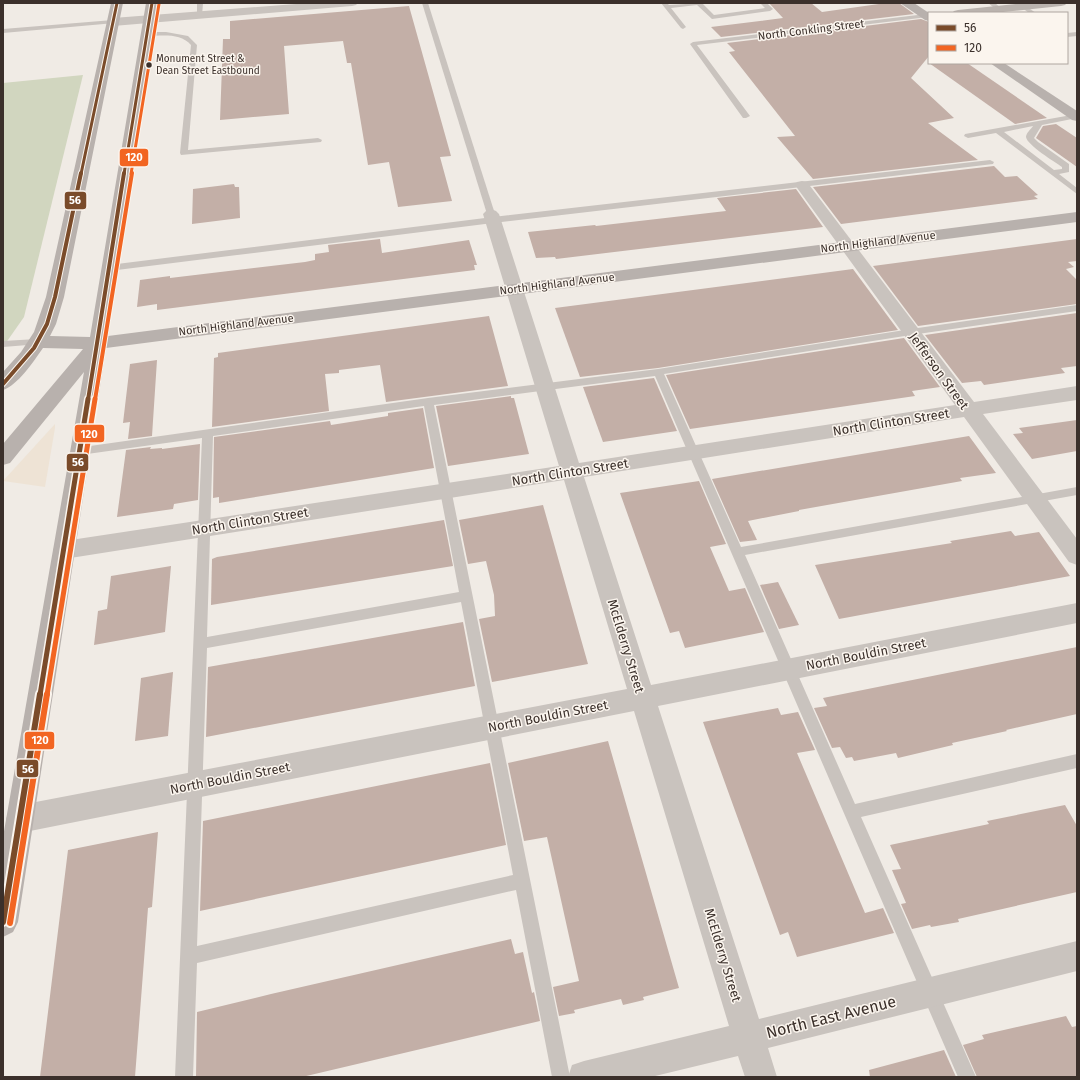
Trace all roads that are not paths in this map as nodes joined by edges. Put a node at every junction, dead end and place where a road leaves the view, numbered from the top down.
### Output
1 (117, 3) edge
2 (152, 3) edge
3 (200, 3) edge
4 (352, 3) edge
5 (425, 3) edge
6 (699, 3) edge
7 (703, 3) edge
8 (763, 3) edge
9 (906, 3) edge
10 (1061, 3) edge
11 (665, 5) edge
12 (1002, 8) edge
13 (1029, 10) edge
14 (972, 12) edge
15 (200, 15) junction
16 (928, 17) edge
17 (149, 19) junction
18 (113, 22) junction
19 (683, 27) dead end
20 (3, 31) edge
21 (146, 34) junction
22 (998, 64) edge
23 (746, 116) dead end
24 (1076, 116) edge
25 (1039, 122) junction
26 (997, 130) junction
27 (968, 136) dead end
28 (318, 140) dead end
29 (990, 162) dead end
30 (1053, 173) junction
31 (802, 185) junction
32 (1077, 192) edge
33 (492, 217) junction
34 (1077, 217) edge
35 (847, 246) junction
36 (109, 268) junction
37 (515, 289) junction
38 (1077, 308) edge
39 (911, 332) junction
40 (37, 342) junction
41 (97, 343) junction
42 (3, 344) edge
43 (658, 372) junction
44 (3, 384) edge
45 (545, 387) junction
46 (1077, 394) edge
47 (428, 402) junction
48 (969, 410) junction
49 (208, 433) junction
50 (80, 451) junction
51 (694, 453) junction
52 (3, 458) edge
53 (572, 472) junction
54 (446, 491) junction
55 (1077, 491) edge
56 (1034, 499) junction
57 (205, 528) junction
58 (64, 550) junction
59 (737, 552) junction
60 (1077, 556) edge
61 (467, 596) junction
62 (1077, 613) edge
63 (200, 644) junction
64 (788, 669) junction
65 (642, 698) junction
66 (492, 727) junction
67 (1077, 761) edge
68 (195, 785) junction
69 (851, 812) junction
70 (20, 819) junction
71 (523, 882) junction
72 (3, 922) edge
73 (189, 956) junction
74 (1077, 956) edge
75 (930, 993) junction
76 (749, 1037) junction
77 (184, 1077) edge
78 (561, 1077) edge
79 (584, 1077) edge
80 (761, 1077) edge
81 (967, 1077) edge

1 - 18 main road
2 - 17 main road
3 - 15 lane
4 - 15 street
5 - 33 lane
6 - 7 lane
6 - 8 lane
6 - 11 lane
9 - 16 main road
10 - 13 street
11 - 19 lane
12 - 13 street
12 - 14 street
15 - 17 street
16 - 23 lane, North Conkling Street
17 - 18 street
17 - 21 main road
18 - 20 lane
18 - 40 main road
21 - 28 lane
21 - 36 main road
22 - 24 main road
24 - 25 lane
25 - 26 lane
25 - 30 lane
26 - 27 lane
26 - 30 lane
29 - 31 lane
30 - 32 lane
31 - 33 lane
31 - 35 street, Jefferson Street
33 - 36 lane
33 - 37 street, McElderry Street
34 - 35 main road, North Highland Avenue
35 - 37 main road, North Highland Avenue
35 - 39 street, Jefferson Street
36 - 41 main road
37 - 41 main road, North Highland Avenue
37 - 45 street, McElderry Street
38 - 39 lane
39 - 43 lane
39 - 48 street, Jefferson Street
40 - 41 main road, North Highland Avenue
40 - 42 lane
40 - 44 main road
41 - 50 main road
41 - 52 main road
43 - 45 lane
43 - 51 lane
45 - 47 lane
45 - 53 street, McElderry Street
46 - 48 street, North Clinton Street
47 - 49 lane
47 - 54 lane
48 - 51 street, North Clinton Street
48 - 56 street, Jefferson Street
49 - 50 lane
49 - 57 lane
50 - 58 main road
51 - 53 street, North Clinton Street
51 - 59 lane
53 - 54 street, North Clinton Street
53 - 65 street, McElderry Street
54 - 57 street, North Clinton Street
54 - 61 lane
55 - 56 lane
56 - 59 lane
56 - 60 street, Jefferson Street
57 - 58 street, North Clinton Street
57 - 63 lane
58 - 70 main road
59 - 64 lane
61 - 63 lane
61 - 66 lane
62 - 64 street, North Bouldin Street
63 - 68 lane
64 - 65 street, North Bouldin Street
64 - 69 lane
65 - 66 street, North Bouldin Street
65 - 76 street, McElderry Street
66 - 68 street, North Bouldin Street
66 - 71 lane
67 - 69 lane
68 - 70 street, North Bouldin Street
68 - 73 lane
69 - 75 lane
70 - 72 main road
71 - 73 lane
71 - 78 lane
73 - 77 lane
74 - 75 street, North East Avenue
75 - 76 street, North East Avenue
75 - 81 lane
76 - 79 street, North East Avenue
76 - 80 street, McElderry Street

